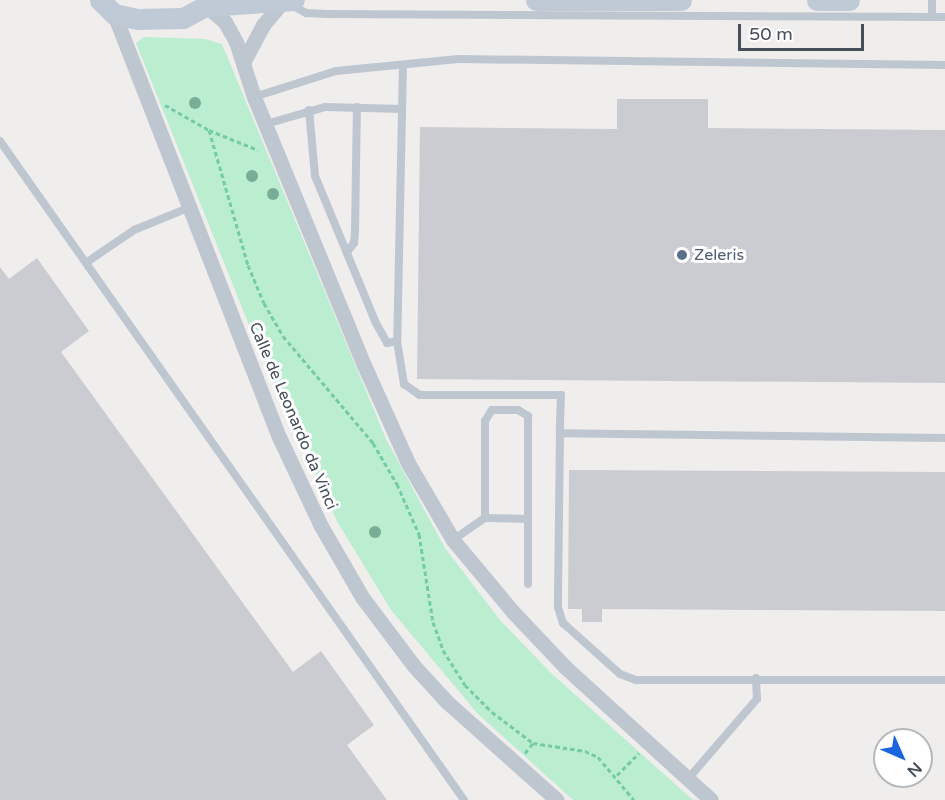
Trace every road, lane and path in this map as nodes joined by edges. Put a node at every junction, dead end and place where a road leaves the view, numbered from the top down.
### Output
1 (294, 0) edge
2 (536, 0) edge
3 (681, 0) edge
4 (817, 0) edge
5 (849, 0) edge
6 (932, 0) edge
7 (283, 1) edge
8 (207, 3) edge
9 (102, 5) edge
10 (932, 17) junction
11 (945, 17) edge
12 (244, 61) junction
13 (403, 65) junction
14 (945, 65) edge
15 (254, 97) junction
16 (357, 107) junction
17 (149, 109) junction
18 (402, 109) junction
19 (309, 110) junction
20 (266, 124) junction
21 (209, 130) junction
22 (0, 141) edge
23 (264, 150) dead end
24 (188, 208) junction
25 (347, 252) junction
26 (87, 262) junction
27 (397, 341) junction
28 (560, 433) junction
29 (945, 438) edge
30 (485, 519) junction
31 (528, 519) junction
32 (453, 540) junction
33 (528, 584) dead end
34 (756, 678) junction
35 (945, 680) edge
36 (647, 744) junction
37 (616, 775) junction
38 (687, 780) junction
39 (464, 800) edge
40 (557, 800) edge
41 (634, 800) edge
42 (711, 800) edge

1 - 7 main road
2 - 3 main road
4 - 5 main road
6 - 10 lane
7 - 8 main road
7 - 10 lane
7 - 12 street
8 - 9 main road
8 - 12 street
9 - 17 street, Calle de Leonardo da Vinci
10 - 11 lane
12 - 15 street
13 - 14 lane
13 - 15 lane
13 - 18 lane
15 - 20 street
16 - 18 lane
16 - 19 lane
16 - 25 lane
17 - 21 path
17 - 24 street, Calle de Leonardo da Vinci
18 - 27 lane
19 - 20 lane
19 - 25 lane
20 - 32 street
21 - 23 path
21 - 37 path
22 - 26 lane
24 - 26 lane
24 - 40 street, Calle de Leonardo da Vinci
25 - 27 lane
26 - 39 lane
27 - 28 lane
28 - 29 lane
28 - 34 lane
30 - 31 lane
30 - 31 lane
30 - 32 lane
31 - 33 lane
32 - 36 street
34 - 35 lane
34 - 38 lane
36 - 37 path
36 - 38 street
37 - 41 path
38 - 42 street

